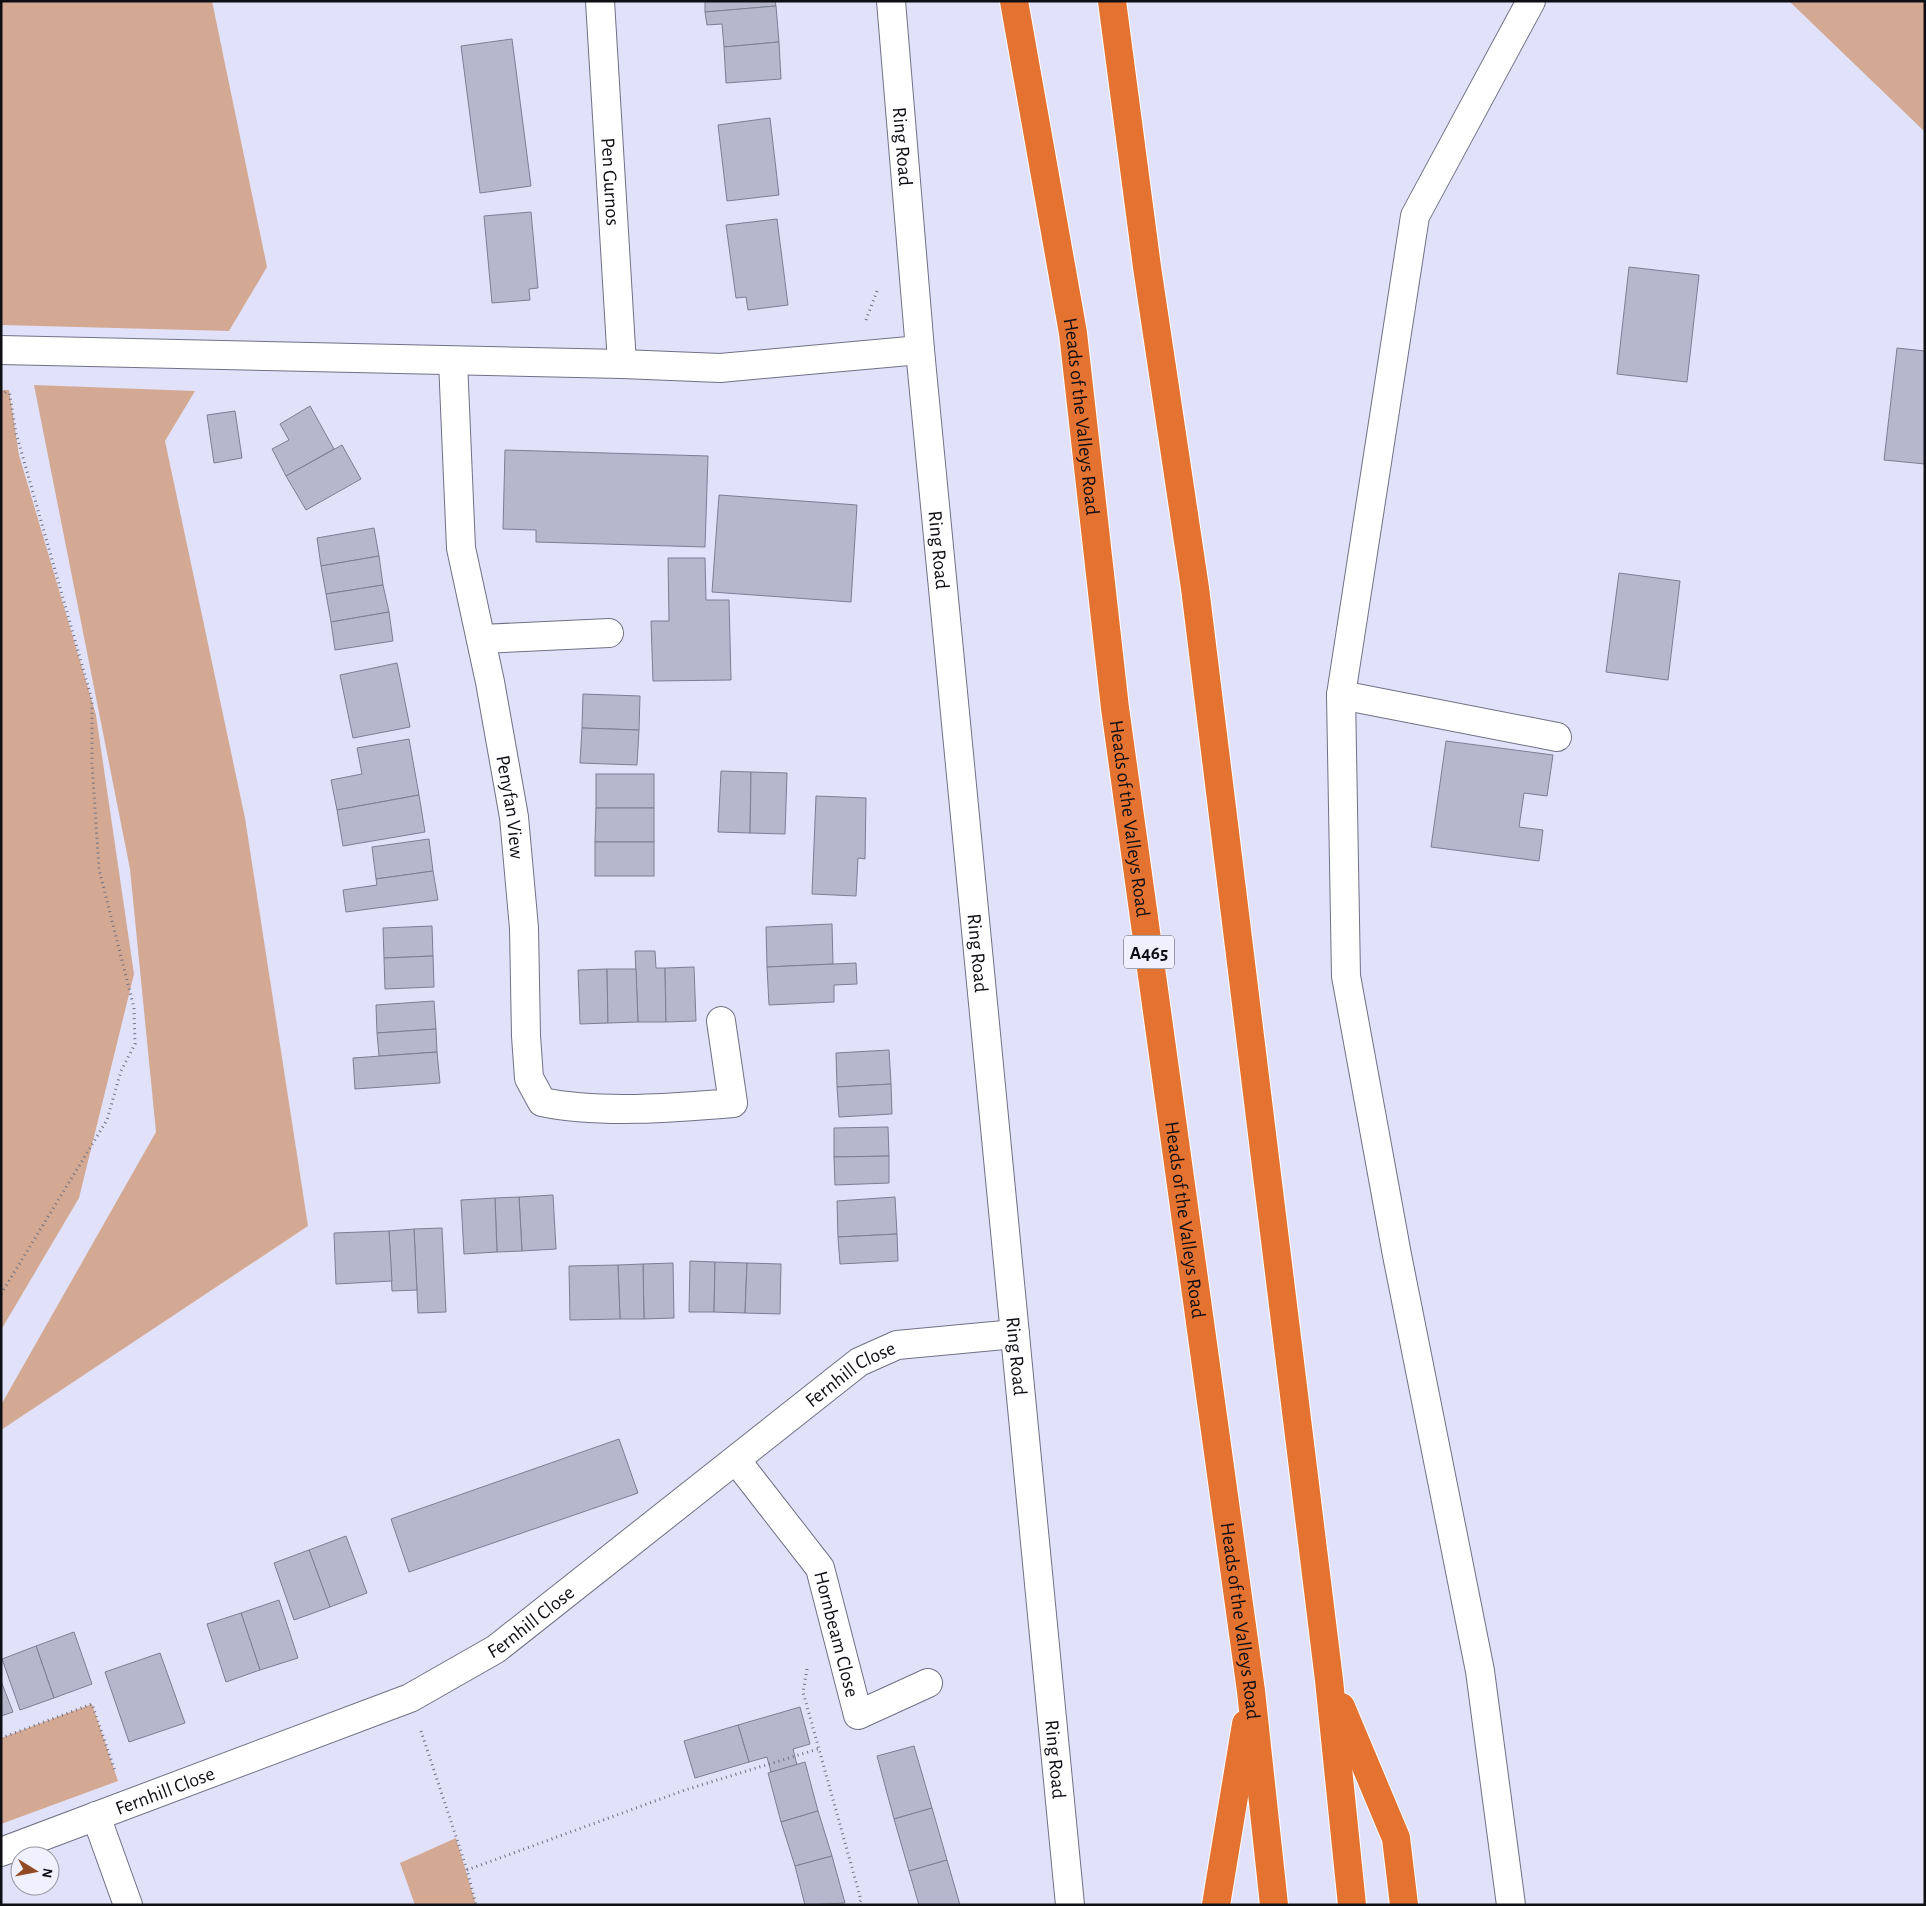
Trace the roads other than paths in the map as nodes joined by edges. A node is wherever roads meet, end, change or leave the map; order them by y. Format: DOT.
graph roads {
  1 [pos="600,1"];
  2 [pos="891,1"];
  3 [pos="1014,1"];
  4 [pos="1112,1"];
  5 [pos="1530,1"];
  6 [pos="1,350"];
  7 [pos="920,350"];
  8 [pos="453,361"];
  9 [pos="622,364"];
  10 [pos="610,633"];
  11 [pos="481,638"];
  12 [pos="1341,695"];
  13 [pos="1557,737"];
  14 [pos="721,1021"];
  15 [pos="1015,1334"];
  16 [pos="736,1460"];
  17 [pos="1330,1680"];
  18 [pos="928,1683"];
  19 [pos="1251,1691"];
  20 [pos="96,1816"];
  21 [pos="1,1852"];
  22 [pos="128,1905"];
  23 [pos="1070,1905"];
  24 [pos="1216,1905"];
  25 [pos="1274,1905"];
  26 [pos="1352,1905"];
  27 [pos="1404,1905"];
  28 [pos="1511,1905"];
  1 -- 9 [label="street, Pen Gurnos"];
  2 -- 7 [label="street, Ring Road"];
  3 -- 19 [label="highway, Heads of the Valleys Road / A465"];
  4 -- 17 [label="highway"];
  5 -- 12 [label="street"];
  6 -- 8 [label="street"];
  7 -- 9 [label="street"];
  7 -- 15 [label="street, Ring Road"];
  8 -- 9 [label="street"];
  8 -- 11 [label="street, Penyfan View"];
  10 -- 11 [label="street"];
  11 -- 14 [label="street, Penyfan View"];
  12 -- 13 [label="street"];
  12 -- 28 [label="street"];
  15 -- 16 [label="street, Fernhill Close"];
  15 -- 23 [label="street, Ring Road"];
  16 -- 18 [label="street, Hornbeam Close"];
  16 -- 20 [label="street, Fernhill Close"];
  17 -- 26 [label="highway"];
  17 -- 27 [label="highway"];
  19 -- 24 [label="highway"];
  19 -- 25 [label="highway, Heads of the Valleys Road / A465"];
  20 -- 21 [label="street, Fernhill Close"];
  20 -- 22 [label="street"];
}
